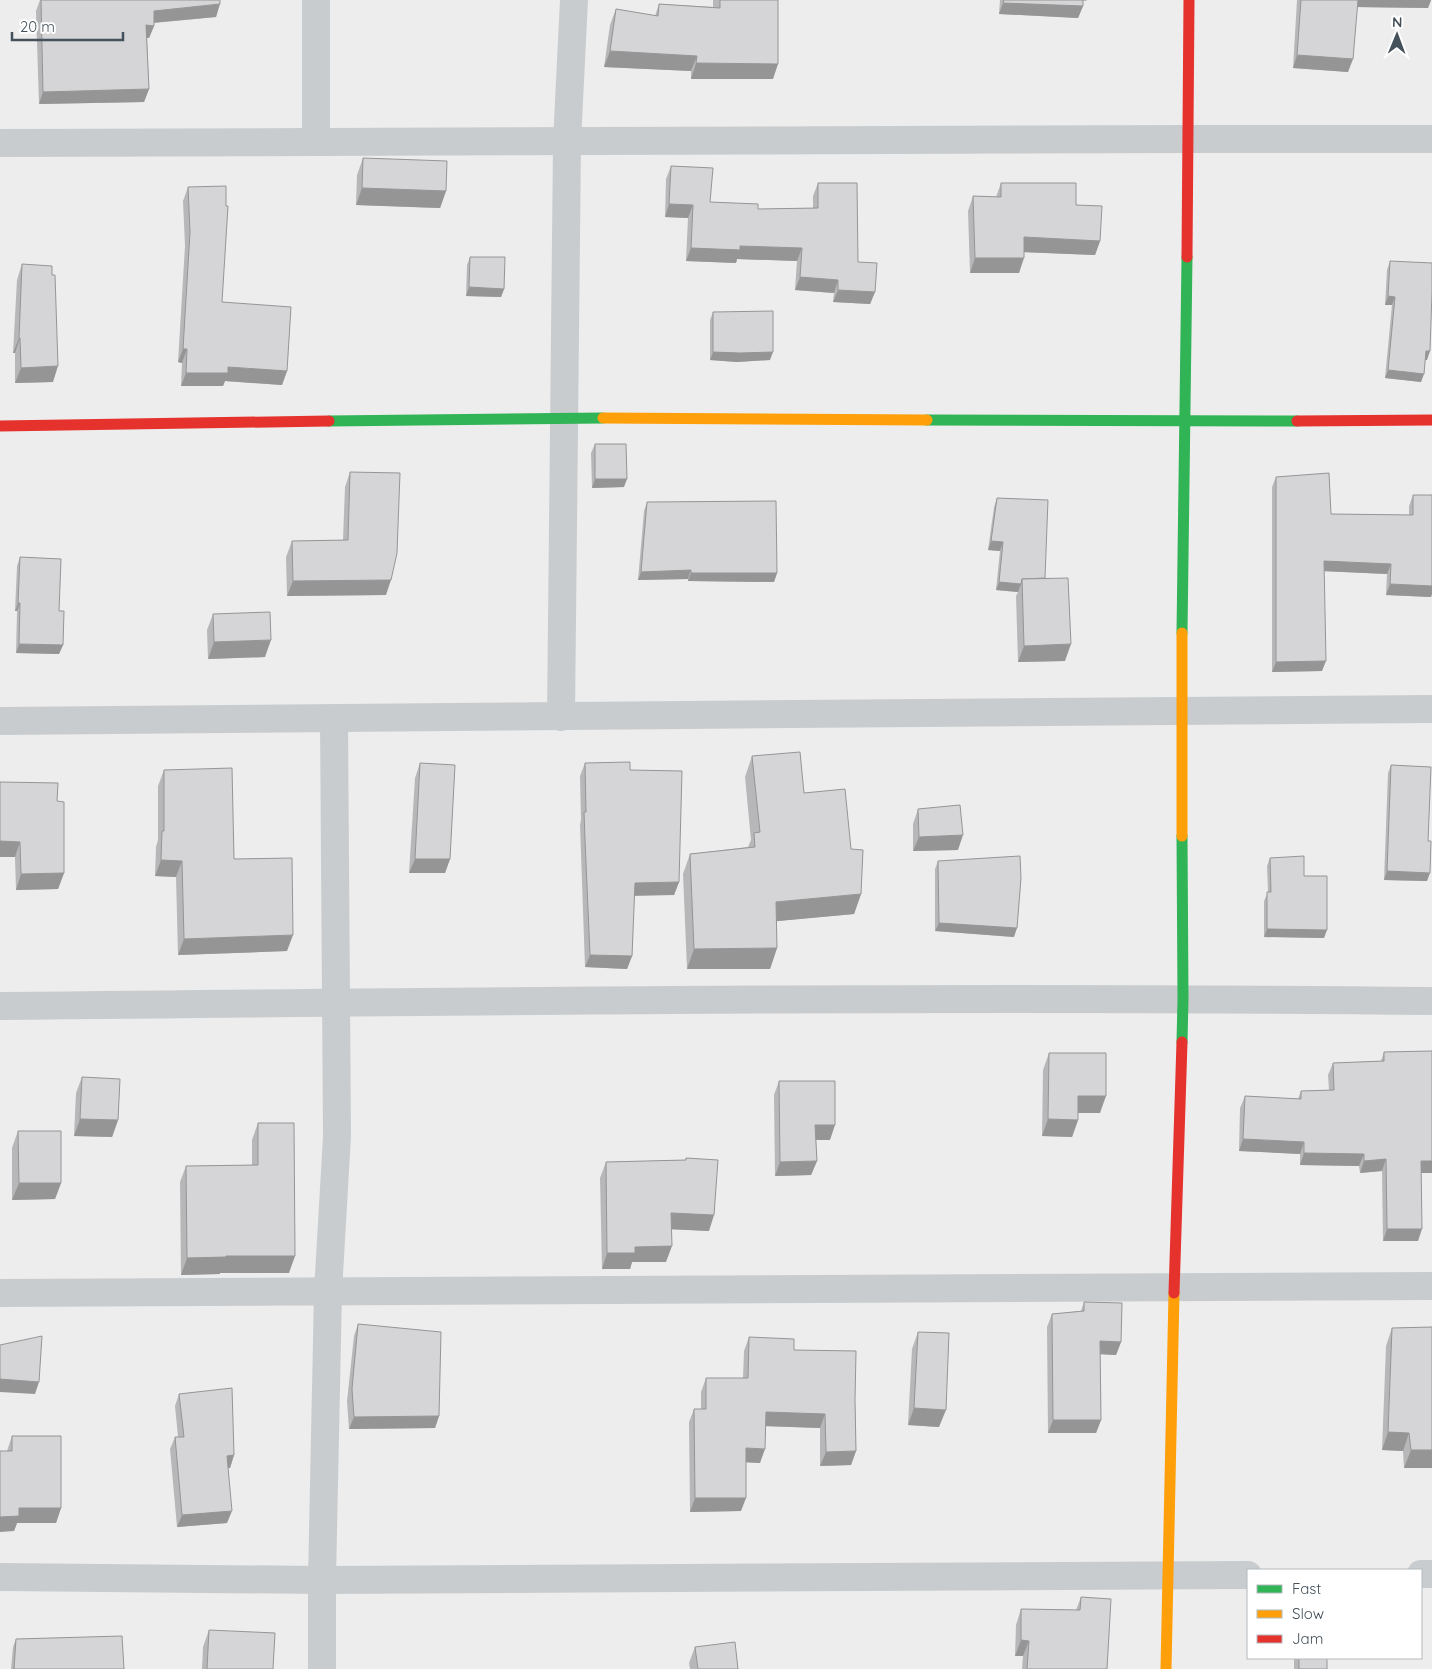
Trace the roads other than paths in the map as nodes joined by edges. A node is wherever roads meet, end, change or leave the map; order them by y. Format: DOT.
graph roads {
  1 [pos="316,0"];
  2 [pos="574,0"];
  3 [pos="1189,0"];
  4 [pos="1188,139"];
  5 [pos="1432,139"];
  6 [pos="316,141"];
  7 [pos="567,142"];
  8 [pos="0,143"];
  9 [pos="564,418"];
  10 [pos="1432,420"];
  11 [pos="1186,422"];
  12 [pos="0,426"];
  13 [pos="1182,709"];
  14 [pos="1432,709"];
  15 [pos="561,717"];
  16 [pos="334,720"];
  17 [pos="0,721"];
  18 [pos="1183,999"];
  19 [pos="337,1002"];
  20 [pos="1432,1002"];
  21 [pos="0,1006"];
  22 [pos="1432,1286"];
  23 [pos="1174,1288"];
  24 [pos="328,1292"];
  25 [pos="0,1293"];
  26 [pos="1168,1575"];
  27 [pos="1247,1575"];
  28 [pos="0,1577"];
  29 [pos="322,1580"];
  30 [pos="322,1669"];
  31 [pos="1166,1669"];
  1 -- 6 [label="street"];
  2 -- 7 [label="street"];
  3 -- 4 [label="street"];
  4 -- 5 [label="street"];
  4 -- 7 [label="street"];
  4 -- 11 [label="street"];
  6 -- 7 [label="street"];
  6 -- 8 [label="street"];
  7 -- 9 [label="street"];
  9 -- 11 [label="street"];
  9 -- 12 [label="street"];
  9 -- 15 [label="street"];
  10 -- 11 [label="street"];
  11 -- 13 [label="street"];
  13 -- 14 [label="street"];
  13 -- 15 [label="street"];
  13 -- 18 [label="street"];
  15 -- 16 [label="street"];
  16 -- 17 [label="street"];
  16 -- 19 [label="street"];
  18 -- 19 [label="street"];
  18 -- 20 [label="street"];
  18 -- 23 [label="street"];
  19 -- 21 [label="street"];
  19 -- 24 [label="street"];
  22 -- 23 [label="street"];
  23 -- 24 [label="street"];
  23 -- 26 [label="street"];
  24 -- 25 [label="street"];
  24 -- 29 [label="street"];
  26 -- 27 [label="street"];
  26 -- 29 [label="street"];
  26 -- 31 [label="street"];
  28 -- 29 [label="street"];
  29 -- 30 [label="street"];
}
